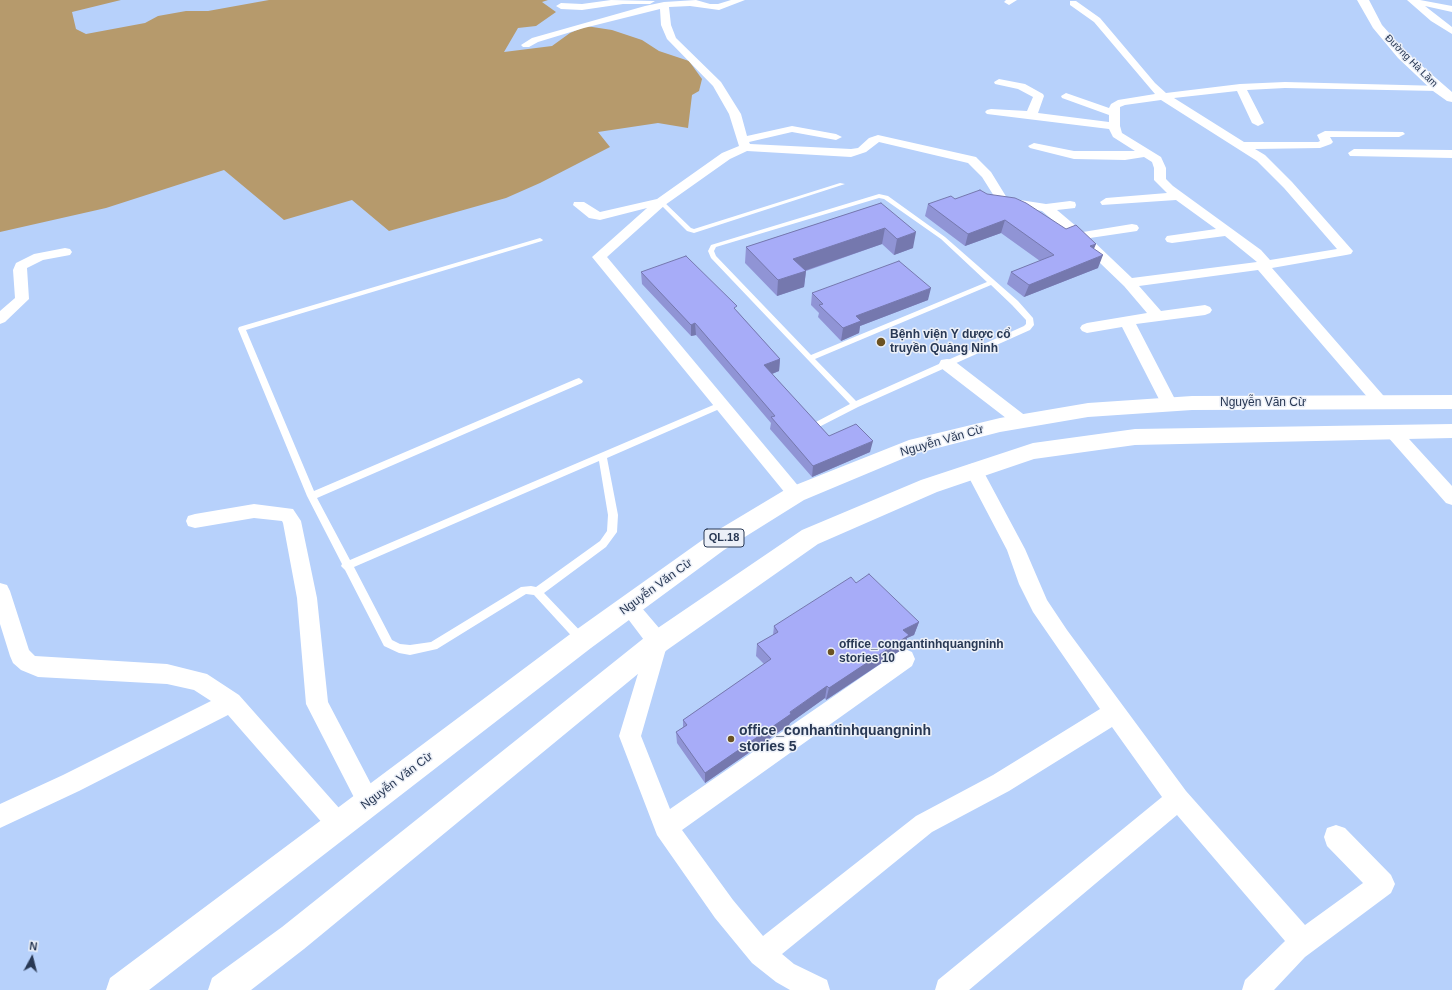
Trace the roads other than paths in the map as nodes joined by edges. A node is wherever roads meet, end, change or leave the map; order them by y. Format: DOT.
graph roads {
  1 [pos="740,0"];
  2 [pos="1363,0"];
  3 [pos="1071,1"];
  4 [pos="1414,1"];
  5 [pos="686,2"];
  6 [pos="664,5"];
  7 [pos="561,6"];
  8 [pos="1452,9"];
  9 [pos="1452,31"];
  10 [pos="526,44"];
  11 [pos="999,82"];
  12 [pos="1240,87"];
  13 [pos="1438,88"];
  14 [pos="1066,96"];
  15 [pos="1164,97"];
  16 [pos="1452,98"];
  17 [pos="991,112"];
  18 [pos="1114,113"];
  19 [pos="1031,115"];
  20 [pos="1258,123"];
  21 [pos="1114,126"];
  22 [pos="1399,134"];
  23 [pos="836,137"];
  24 [pos="744,143"];
  25 [pos="1034,146"];
  26 [pos="1244,146"];
  27 [pos="1147,153"];
  28 [pos="1354,153"];
  29 [pos="1452,154"];
  30 [pos="842,184"];
  31 [pos="1179,196"];
  32 [pos="661,202"];
  33 [pos="1106,202"];
  34 [pos="579,205"];
  35 [pos="1070,205"];
  36 [pos="1046,208"];
  37 [pos="1132,228"];
  38 [pos="1227,232"];
  39 [pos="1080,236"];
  40 [pos="1172,239"];
  41 [pos="540,240"];
  42 [pos="65,252"];
  43 [pos="1265,265"];
  44 [pos="992,282"];
  45 [pos="1129,283"];
  46 [pos="1205,310"];
  47 [pos="1157,316"];
  48 [pos="0,319"];
  49 [pos="1127,321"];
  50 [pos="1087,328"];
  51 [pos="810,358"];
  52 [pos="947,364"];
  53 [pos="579,381"];
  54 [pos="1381,402"];
  55 [pos="1452,402"];
  56 [pos="721,405"];
  57 [pos="855,405"];
  58 [pos="1170,405"];
  59 [pos="1022,421"];
  60 [pos="817,425"];
  61 [pos="1452,431"];
  62 [pos="1393,432"];
  63 [pos="602,456"];
  64 [pos="974,470"];
  65 [pos="796,494"];
  66 [pos="312,496"];
  67 [pos="1452,498"];
  68 [pos="195,521"];
  69 [pos="346,566"];
  70 [pos="0,591"];
  71 [pos="537,592"];
  72 [pos="629,607"];
  73 [pos="582,640"];
  74 [pos="658,642"];
  75 [pos="906,659"];
  76 [pos="231,702"];
  77 [pos="1116,712"];
  78 [pos="1178,799"];
  79 [pos="369,803"];
  80 [pos="0,816"];
  81 [pos="339,825"];
  82 [pos="665,828"];
  83 [pos="1336,837"];
  84 [pos="1304,943"];
  85 [pos="761,954"];
  86 [pos="122,990"];
  87 [pos="224,990"];
  88 [pos="817,990"];
  89 [pos="948,990"];
  90 [pos="1255,990"];
  1 -- 5 [label="street"];
  2 -- 13 [label="main road, Đường Hà Lầm"];
  3 -- 15 [label="street"];
  4 -- 8 [label="street"];
  4 -- 9 [label="street"];
  5 -- 6 [label="street"];
  5 -- 7 [label="street"];
  6 -- 10 [label="street"];
  6 -- 24 [label="street"];
  11 -- 19 [label="street"];
  12 -- 13 [label="street"];
  12 -- 15 [label="street"];
  12 -- 20 [label="street"];
  13 -- 16 [label="main road, Đường Hà Lầm"];
  14 -- 18 [label="street"];
  15 -- 18 [label="street"];
  15 -- 26 [label="street"];
  17 -- 19 [label="street"];
  18 -- 21 [label="street"];
  19 -- 21 [label="street"];
  21 -- 27 [label="street"];
  22 -- 26 [label="street"];
  23 -- 24 [label="street"];
  24 -- 32 [label="street"];
  24 -- 36 [label="street"];
  25 -- 27 [label="street"];
  26 -- 43 [label="street"];
  27 -- 31 [label="street"];
  28 -- 29 [label="street"];
  30 -- 32 [label="lane"];
  31 -- 33 [label="street"];
  31 -- 38 [label="street"];
  32 -- 34 [label="street"];
  32 -- 56 [label="street"];
  35 -- 36 [label="street"];
  36 -- 39 [label="street"];
  37 -- 39 [label="street"];
  38 -- 40 [label="street"];
  38 -- 43 [label="street"];
  39 -- 45 [label="street"];
  41 -- 66 [label="lane"];
  42 -- 48 [label="street"];
  43 -- 45 [label="street"];
  43 -- 54 [label="street"];
  44 -- 51 [label="lane"];
  44 -- 51 [label="lane"];
  44 -- 52 [label="lane"];
  45 -- 47 [label="street"];
  46 -- 47 [label="street"];
  47 -- 49 [label="street"];
  49 -- 50 [label="street"];
  49 -- 58 [label="street"];
  51 -- 57 [label="lane"];
  52 -- 57 [label="lane"];
  52 -- 59 [label="street"];
  53 -- 66 [label="lane"];
  54 -- 55 [label="main road, Nguyễn Văn Cừ / QL.18"];
  54 -- 58 [label="main road, Nguyễn Văn Cừ / QL.18"];
  56 -- 63 [label="lane"];
  56 -- 65 [label="street"];
  57 -- 60 [label="lane"];
  58 -- 59 [label="main road, Nguyễn Văn Cừ / QL.18"];
  59 -- 65 [label="main road, Nguyễn Văn Cừ / QL.18"];
  61 -- 62 [label="main road"];
  62 -- 64 [label="main road"];
  62 -- 67 [label="street"];
  63 -- 69 [label="lane"];
  63 -- 71 [label="lane"];
  64 -- 74 [label="main road"];
  64 -- 77 [label="street"];
  65 -- 72 [label="main road, Nguyễn Văn Cừ / QL.18"];
  66 -- 69 [label="lane"];
  68 -- 79 [label="street"];
  69 -- 71 [label="lane"];
  70 -- 76 [label="street"];
  71 -- 73 [label="lane"];
  72 -- 73 [label="main road, Nguyễn Văn Cừ / QL.18"];
  72 -- 74 [label="street"];
  73 -- 79 [label="main road, Nguyễn Văn Cừ / QL.18"];
  74 -- 82 [label="street"];
  74 -- 87 [label="main road"];
  75 -- 82 [label="street"];
  76 -- 80 [label="street"];
  76 -- 81 [label="street"];
  77 -- 78 [label="street"];
  77 -- 85 [label="street"];
  78 -- 84 [label="street"];
  78 -- 89 [label="street"];
  79 -- 81 [label="main road, Nguyễn Văn Cừ / QL.18"];
  81 -- 86 [label="main road, Nguyễn Văn Cừ / QL.18"];
  82 -- 85 [label="street"];
  83 -- 84 [label="street"];
  84 -- 90 [label="street"];
  85 -- 88 [label="street"];
}
